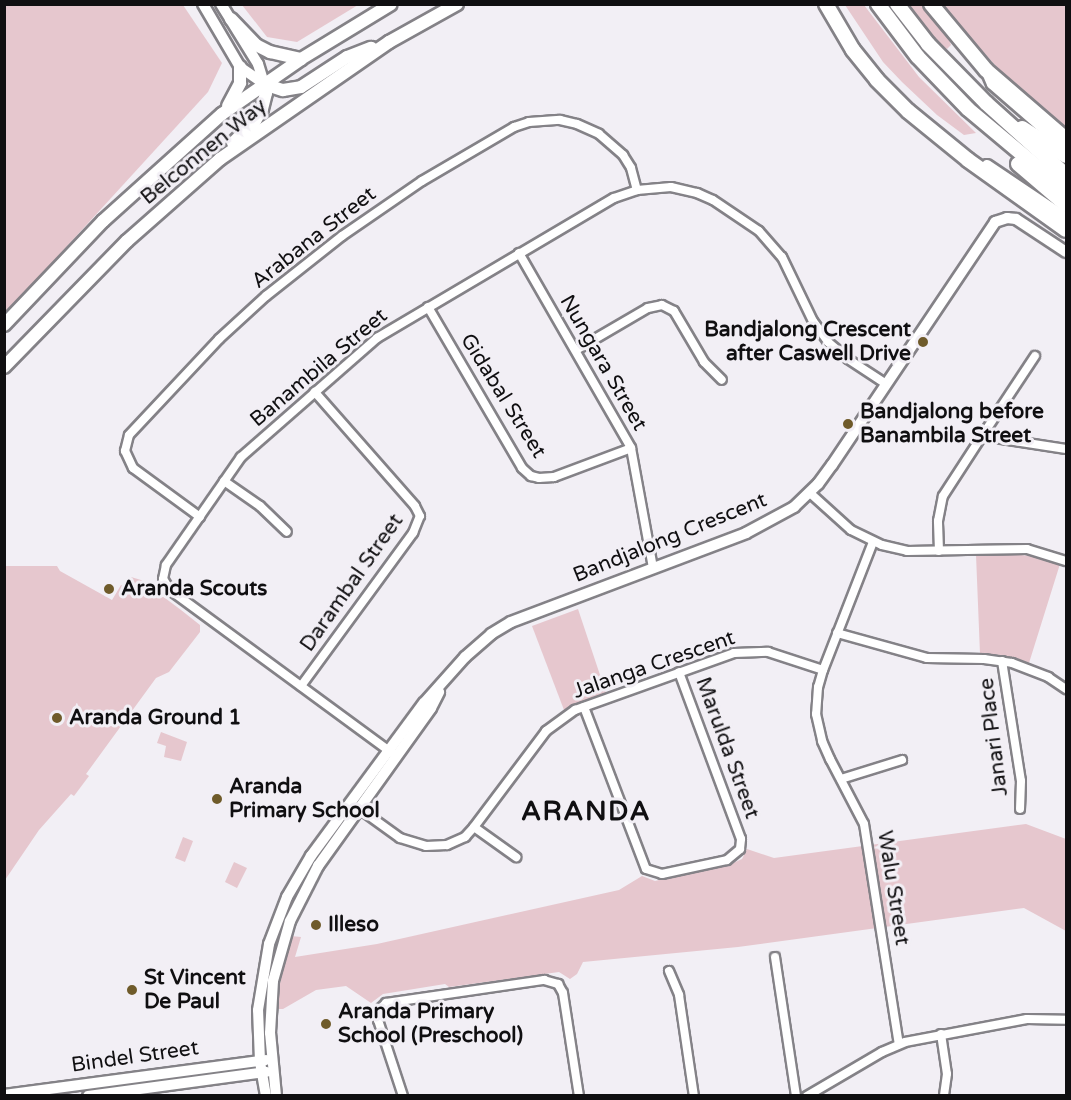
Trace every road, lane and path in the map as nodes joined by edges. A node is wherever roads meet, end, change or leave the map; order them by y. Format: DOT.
graph roads {
  1 [pos="203,4"];
  2 [pos="221,4"];
  3 [pos="391,4"];
  4 [pos="457,4"];
  5 [pos="826,4"];
  6 [pos="878,4"];
  7 [pos="897,4"];
  8 [pos="932,4"];
  9 [pos="231,20"];
  10 [pos="389,42"];
  11 [pos="301,59"];
  12 [pos="240,67"];
  13 [pos="986,70"];
  14 [pos="942,83"];
  15 [pos="264,84"];
  16 [pos="986,104"];
  17 [pos="222,114"];
  18 [pos="935,134"];
  19 [pos="1066,140"];
  20 [pos="1066,148"];
  21 [pos="1066,156"];
  22 [pos="220,159"];
  23 [pos="1066,175"];
  24 [pos="637,190"];
  25 [pos="1066,191"];
  26 [pos="1066,205"];
  27 [pos="1066,218"];
  28 [pos="1066,230"];
  29 [pos="1066,252"];
  30 [pos="519,253"];
  31 [pos="428,307"];
  32 [pos="4,325"];
  33 [pos="576,350"];
  34 [pos="1035,356"];
  35 [pos="4,367"];
  36 [pos="722,380"];
  37 [pos="886,384"];
  38 [pos="315,392"];
  39 [pos="982,436"];
  40 [pos="631,448"];
  41 [pos="1066,449"];
  42 [pos="224,482"];
  43 [pos="810,493"];
  44 [pos="200,517"];
  45 [pos="287,532"];
  46 [pos="873,542"];
  47 [pos="939,551"];
  48 [pos="1066,561"];
  49 [pos="653,568"];
  50 [pos="837,633"];
  51 [pos="1002,661"];
  52 [pos="823,670"];
  53 [pos="679,672"];
  54 [pos="301,686"];
  55 [pos="1066,689"];
  56 [pos="584,707"];
  57 [pos="393,753"];
  58 [pos="902,760"];
  59 [pos="841,779"];
  60 [pos="355,805"];
  61 [pos="1020,809"];
  62 [pos="474,826"];
  63 [pos="516,857"];
  64 [pos="775,957"];
  65 [pos="669,971"];
  66 [pos="1066,1020"];
  67 [pos="941,1034"];
  68 [pos="899,1044"];
  69 [pos="266,1066"];
  70 [pos="172,1072"];
  71 [pos="176,1084"];
  72 [pos="68,1091"];
  73 [pos="4,1095"];
  74 [pos="88,1095"];
  75 [pos="266,1095"];
  76 [pos="276,1095"];
  77 [pos="404,1095"];
  78 [pos="579,1095"];
  79 [pos="694,1095"];
  80 [pos="796,1095"];
  81 [pos="807,1095"];
  82 [pos="944,1095"];
  1 -- 12 [label="street"];
  2 -- 9 [label="street"];
  3 -- 11 [label="main road, Belconnen Way"];
  4 -- 10 [label="main road, Belconnen Way"];
  5 -- 18 [label="highway"];
  6 -- 14 [label="highway"];
  7 -- 16 [label="highway"];
  8 -- 13 [label="highway"];
  9 -- 11 [label="main road"];
  9 -- 15 [label="street"];
  10 -- 15 [label="main road"];
  10 -- 22 [label="main road, Belconnen Way"];
  11 -- 15 [label="main road, Belconnen Way"];
  12 -- 15 [label="street"];
  12 -- 17 [label="main road"];
  13 -- 19 [label="highway"];
  13 -- 20 [label="street"];
  14 -- 25 [label="highway"];
  14 -- 26 [label="highway"];
  15 -- 17 [label="main road, Belconnen Way"];
  15 -- 22 [label="main road"];
  16 -- 21 [label="highway"];
  16 -- 23 [label="highway"];
  17 -- 32 [label="main road, Belconnen Way"];
  18 -- 27 [label="street"];
  18 -- 28 [label="highway"];
  22 -- 35 [label="main road, Belconnen Way"];
  24 -- 30 [label="street, Banambila Street"];
  24 -- 37 [label="street, Banambila Street"];
  24 -- 44 [label="street, Arabana Street"];
  29 -- 37 [label="street, Bandjalong Crescent"];
  30 -- 31 [label="street, Banambila Street"];
  30 -- 33 [label="street, Nungara Street"];
  31 -- 38 [label="street, Banambila Street"];
  31 -- 40 [label="street, Gidabal Street"];
  33 -- 36 [label="street"];
  33 -- 40 [label="street, Nungara Street"];
  34 -- 39 [label="street"];
  37 -- 43 [label="street, Bandjalong Crescent"];
  38 -- 42 [label="street, Banambila Street"];
  38 -- 54 [label="street, Darambal Street"];
  39 -- 41 [label="street"];
  39 -- 47 [label="street"];
  40 -- 49 [label="street, Nungara Street"];
  42 -- 44 [label="street, Banambila Street"];
  42 -- 45 [label="street"];
  43 -- 46 [label="street"];
  43 -- 49 [label="street, Bandjalong Crescent"];
  44 -- 54 [label="street, Banambila Street"];
  46 -- 47 [label="street"];
  46 -- 50 [label="street, Walu Street"];
  47 -- 48 [label="street"];
  49 -- 57 [label="street, Bandjalong Crescent"];
  50 -- 51 [label="street"];
  50 -- 52 [label="street, Walu Street"];
  51 -- 55 [label="street"];
  51 -- 61 [label="street, Janari Place"];
  52 -- 53 [label="street, Jalanga Crescent"];
  52 -- 59 [label="street, Walu Street"];
  53 -- 56 [label="street, Jalanga Crescent"];
  53 -- 56 [label="street, Marulda Street"];
  54 -- 57 [label="street, Banambila Street"];
  56 -- 62 [label="street, Jalanga Crescent"];
  57 -- 60 [label="street, Bandjalong Crescent"];
  58 -- 59 [label="street"];
  59 -- 68 [label="street, Walu Street"];
  60 -- 62 [label="street, Jalanga Crescent"];
  60 -- 69 [label="street, Bandjalong Crescent"];
  60 -- 69 [label="street, Bandjalong Crescent"];
  62 -- 63 [label="street"];
  64 -- 80 [label="street"];
  65 -- 79 [label="street"];
  66 -- 67 [label="street"];
  67 -- 68 [label="street"];
  67 -- 82 [label="street"];
  68 -- 81 [label="street"];
  69 -- 70 [label="street, Bindel Street"];
  69 -- 71 [label="street, Bindel Street"];
  69 -- 75 [label="street, Bandjalong Crescent"];
  69 -- 76 [label="street, Bandjalong Crescent"];
  70 -- 71 [label="street"];
  70 -- 72 [label="street, Bindel Street"];
  71 -- 74 [label="street, Bindel Street"];
  72 -- 73 [label="street, Bindel Street"];
  77 -- 78 [label="street"];
}
